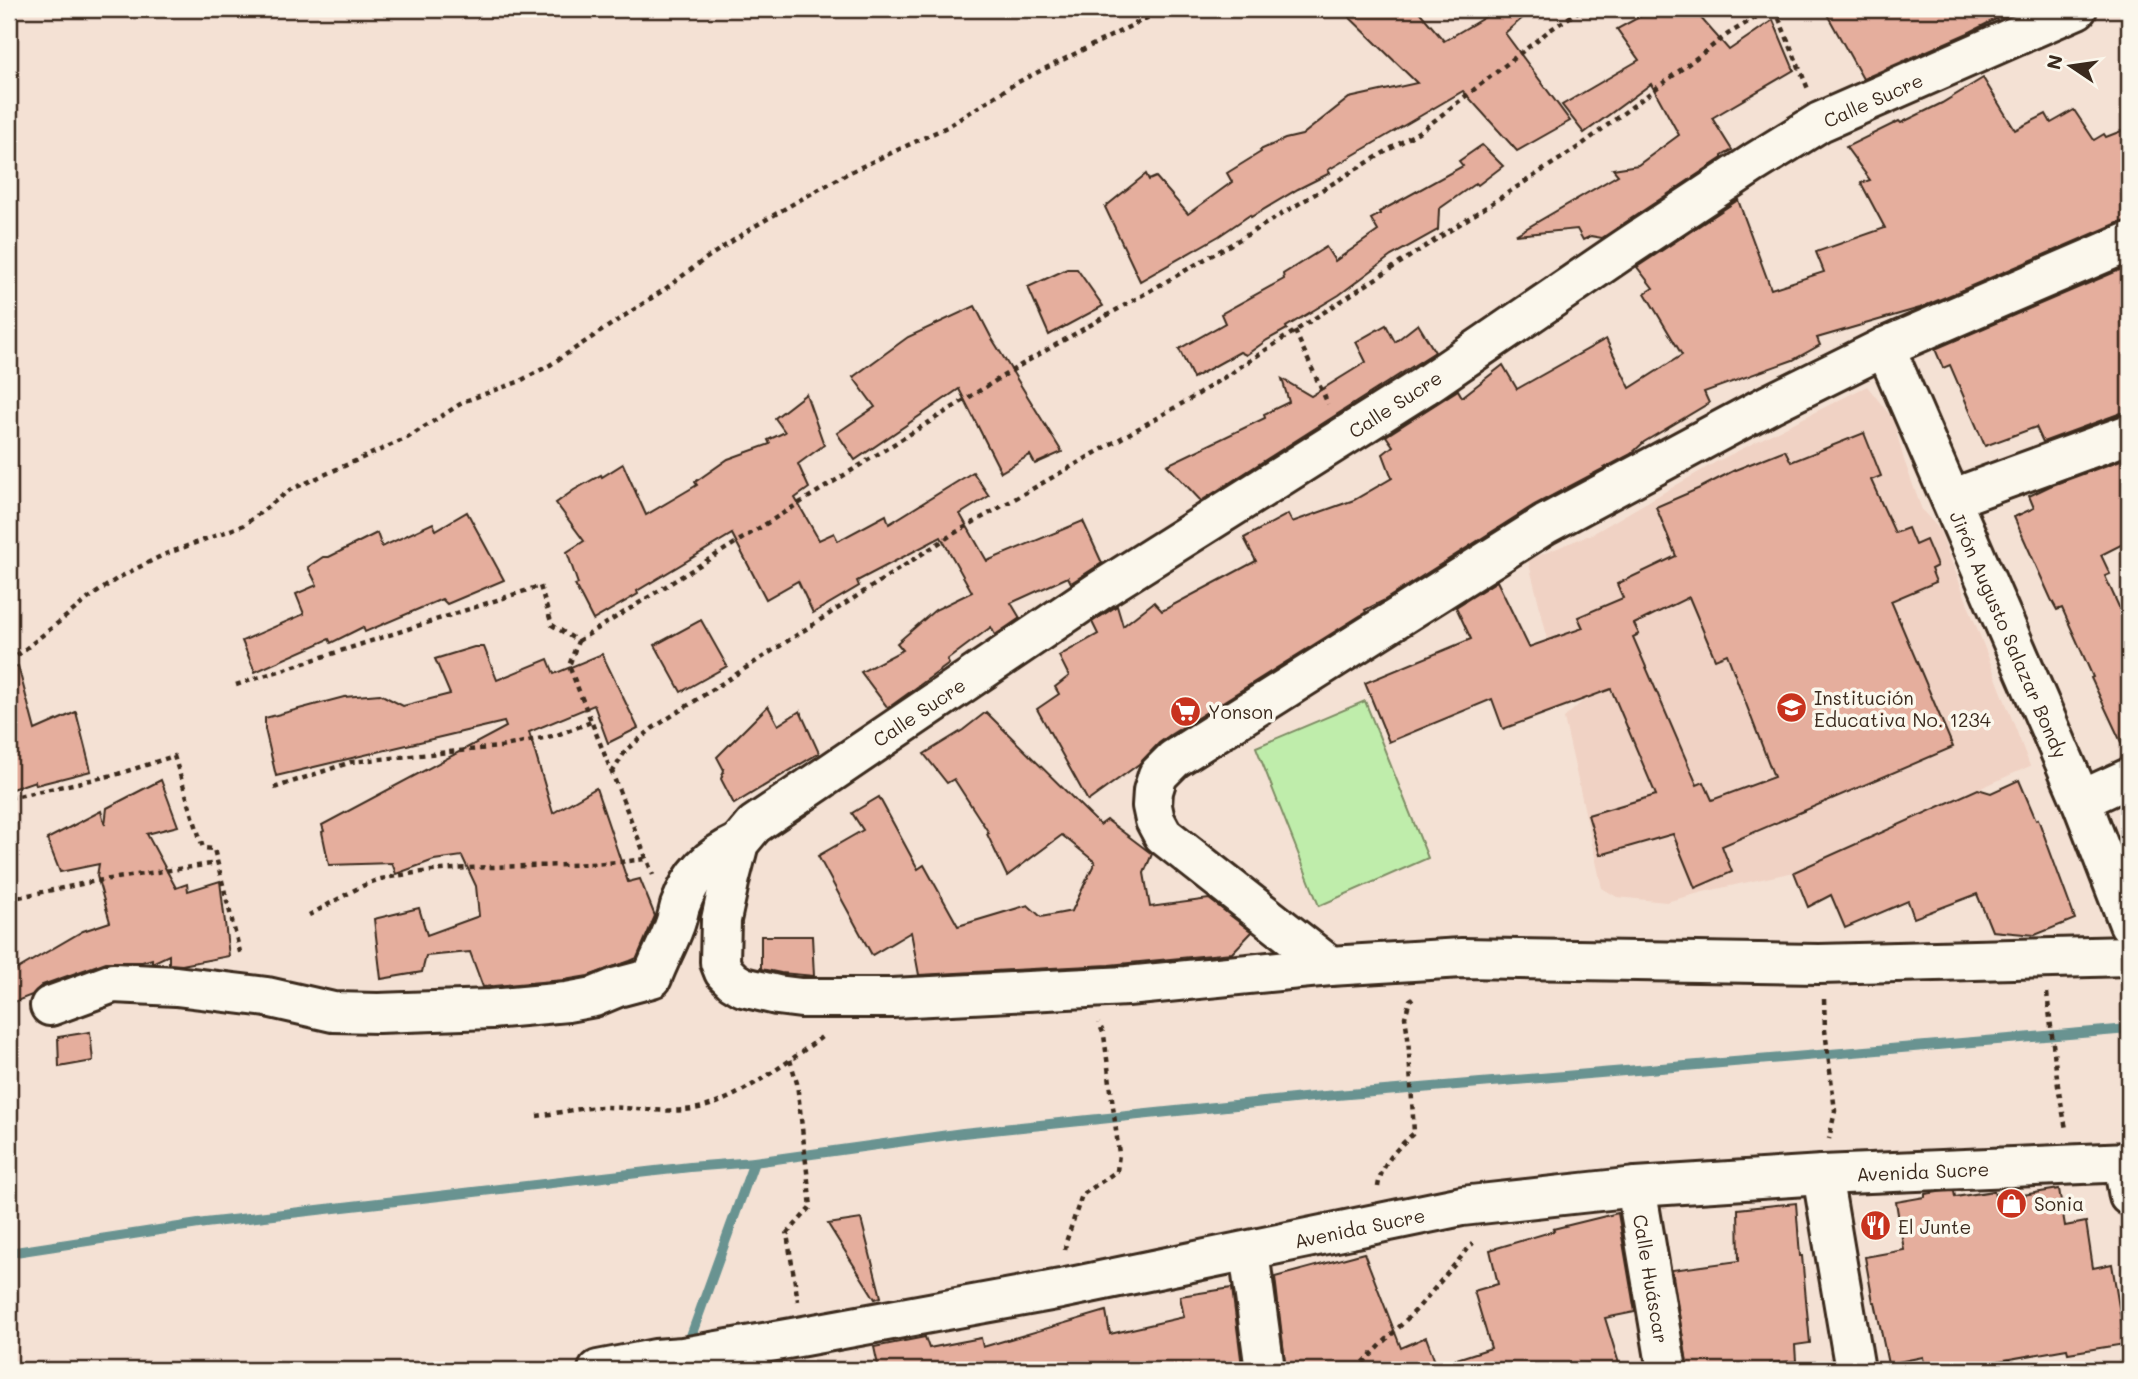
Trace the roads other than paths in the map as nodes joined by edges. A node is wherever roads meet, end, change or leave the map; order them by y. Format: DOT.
graph roads {
  1 [pos="2077,9"];
  2 [pos="2129,242"];
  3 [pos="1885,347"];
  4 [pos="2129,434"];
  5 [pos="1951,499"];
  6 [pos="2129,778"];
  7 [pos="2081,800"];
  8 [pos="739,843"];
  9 [pos="2129,924"];
  10 [pos="2129,957"];
  11 [pos="1330,966"];
  12 [pos="50,1006"];
  13 [pos="2127,1173"];
  14 [pos="1822,1175"];
  15 [pos="1636,1187"];
  16 [pos="1249,1252"];
  17 [pos="655,1365"];
  18 [pos="598,1370"];
  19 [pos="1265,1370"];
  20 [pos="1667,1370"];
  21 [pos="1856,1370"];
  1 -- 8 [label="street, Calle Sucre"];
  2 -- 3 [label="street"];
  3 -- 5 [label="street, Jirón Augusto Salazar Bondy"];
  3 -- 11 [label="street"];
  4 -- 5 [label="street"];
  5 -- 7 [label="street, Jirón Augusto Salazar Bondy"];
  6 -- 7 [label="street"];
  7 -- 9 [label="street, Jirón Augusto Salazar Bondy"];
  8 -- 11 [label="street"];
  8 -- 12 [label="street, Calle Sucre"];
  10 -- 11 [label="street"];
  13 -- 14 [label="street, Avenida Sucre"];
  14 -- 15 [label="street, Avenida Sucre"];
  14 -- 21 [label="street"];
  15 -- 16 [label="street, Avenida Sucre"];
  15 -- 20 [label="street, Calle Huáscar"];
  16 -- 17 [label="street, Avenida Sucre"];
  16 -- 19 [label="street"];
  17 -- 18 [label="street, Avenida Sucre"];
}
